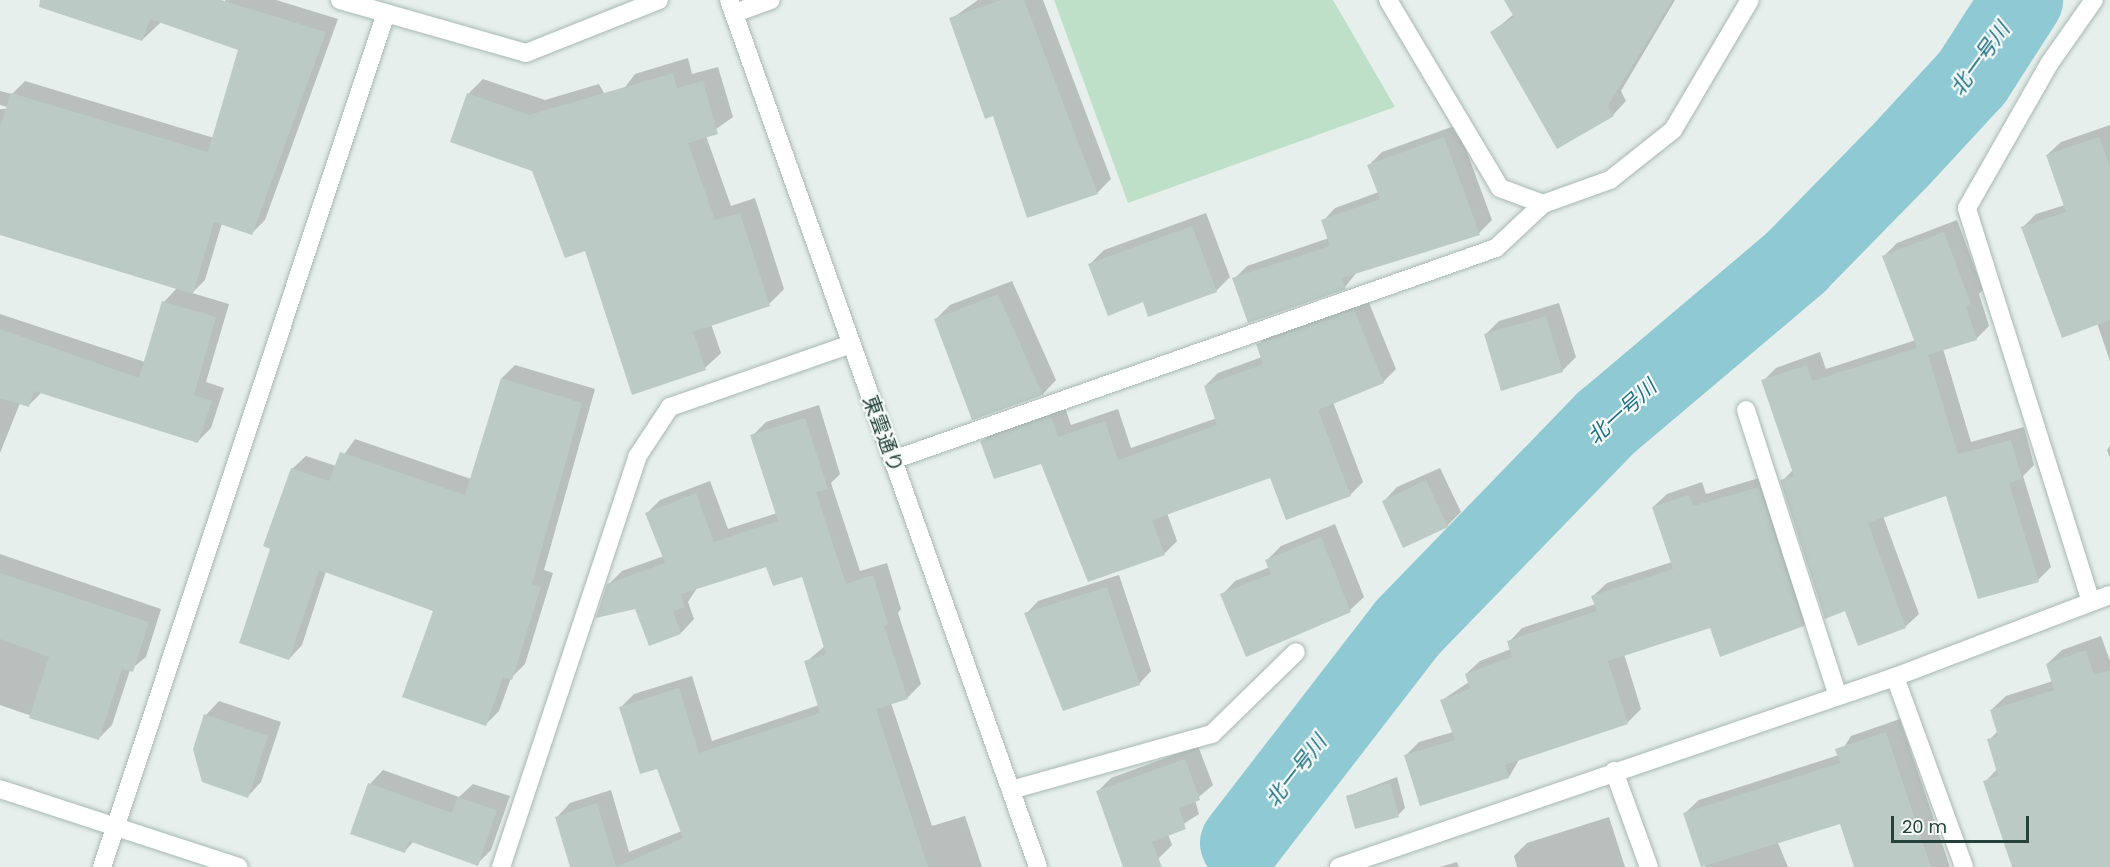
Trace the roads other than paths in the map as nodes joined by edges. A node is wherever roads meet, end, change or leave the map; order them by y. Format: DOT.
graph roads {
  1 [pos="340,0"];
  2 [pos="659,0"];
  3 [pos="771,0"];
  4 [pos="1388,0"];
  5 [pos="1750,0"];
  6 [pos="2094,0"];
  7 [pos="732,6"];
  8 [pos="385,16"];
  9 [pos="1544,204"];
  10 [pos="851,344"];
  11 [pos="1746,410"];
  12 [pos="893,460"];
  13 [pos="2110,595"];
  14 [pos="2091,602"];
  15 [pos="1296,652"];
  16 [pos="1895,677"];
  17 [pos="1838,696"];
  18 [pos="1614,771"];
  19 [pos="0,789"];
  20 [pos="1011,790"];
  21 [pos="115,827"];
  22 [pos="102,867"];
  23 [pos="239,867"];
  24 [pos="501,867"];
  25 [pos="1038,867"];
  26 [pos="1339,867"];
  27 [pos="1649,867"];
  28 [pos="1964,867"];
  1 -- 8 [label="street"];
  2 -- 8 [label="street"];
  3 -- 7 [label="street"];
  4 -- 9 [label="street"];
  5 -- 9 [label="street"];
  6 -- 14 [label="street"];
  7 -- 10 [label="street, 東雲通り"];
  8 -- 21 [label="street"];
  9 -- 12 [label="street"];
  10 -- 12 [label="street, 東雲通り"];
  10 -- 24 [label="street"];
  11 -- 17 [label="street"];
  12 -- 20 [label="street, 東雲通り"];
  13 -- 14 [label="street"];
  14 -- 16 [label="street"];
  15 -- 20 [label="street"];
  16 -- 17 [label="street"];
  16 -- 28 [label="street"];
  17 -- 18 [label="street"];
  18 -- 26 [label="street"];
  18 -- 27 [label="street"];
  19 -- 21 [label="street"];
  20 -- 25 [label="street, 東雲通り"];
  21 -- 22 [label="street"];
  21 -- 23 [label="street"];
}
